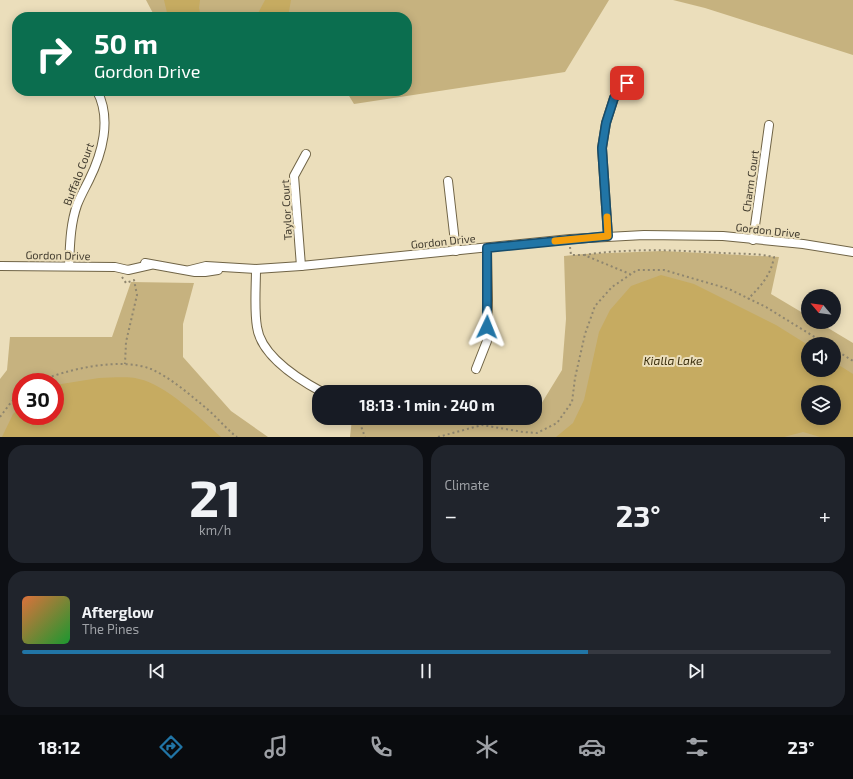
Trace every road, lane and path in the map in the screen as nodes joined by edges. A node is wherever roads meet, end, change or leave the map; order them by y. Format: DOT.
graph roads {
  1 [pos="627,83"];
  2 [pos="99,96"];
  3 [pos="769,125"];
  4 [pos="306,154"];
  5 [pos="448,182"];
  6 [pos="608,236"];
  7 [pos="570,239"];
  8 [pos="753,240"];
  9 [pos="487,248"];
  10 [pos="456,251"];
  11 [pos="853,252"];
  12 [pos="584,255"];
  13 [pos="0,266"];
  14 [pos="70,266"];
  15 [pos="301,266"];
  16 [pos="115,267"];
  17 [pos="256,269"];
  18 [pos="630,274"];
  19 [pos="748,299"];
  20 [pos="814,337"];
  21 [pos="841,353"];
  22 [pos="853,361"];
  23 [pos="125,364"];
  24 [pos="476,369"];
  25 [pos="63,373"];
  26 [pos="312,387"];
  27 [pos="12,401"];
  28 [pos="0,417"];
  29 [pos="361,425"];
  30 [pos="237,437"];
  31 [pos="365,437"];
  32 [pos="438,437"];
  1 -- 6 [label="street"];
  2 -- 14 [label="street, Buffalo Court"];
  3 -- 8 [label="street, Charm Court"];
  4 -- 15 [label="street, Taylor Court"];
  5 -- 10 [label="street"];
  6 -- 7 [label="street, Gordon Drive"];
  6 -- 8 [label="street, Gordon Drive"];
  7 -- 9 [label="street, Gordon Drive"];
  7 -- 12 [label="path"];
  8 -- 11 [label="street, Gordon Drive"];
  9 -- 10 [label="street, Gordon Drive"];
  9 -- 24 [label="street"];
  10 -- 15 [label="street, Gordon Drive"];
  12 -- 18 [label="path"];
  12 -- 19 [label="path"];
  13 -- 14 [label="street, Gordon Drive"];
  14 -- 16 [label="street, Gordon Drive"];
  15 -- 17 [label="street, Gordon Drive"];
  16 -- 17 [label="street, Gordon Drive"];
  16 -- 23 [label="path"];
  17 -- 26 [label="street"];
  18 -- 19 [label="path"];
  18 -- 32 [label="path"];
  19 -- 20 [label="path"];
  21 -- 22 [label="path"];
  23 -- 25 [label="path"];
  23 -- 30 [label="path"];
  27 -- 28 [label="path"];
  29 -- 31 [label="path"];
}
